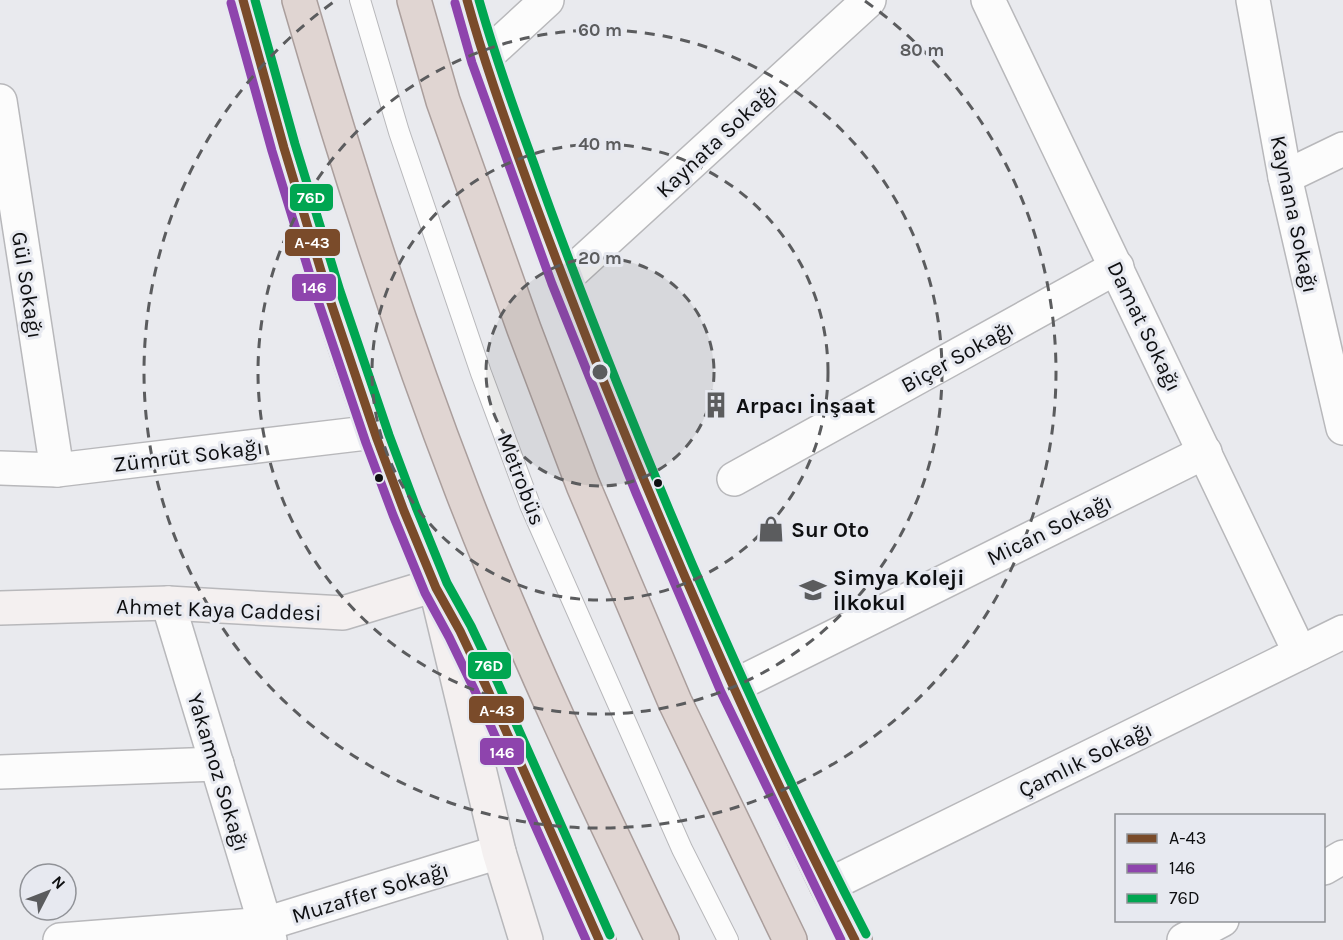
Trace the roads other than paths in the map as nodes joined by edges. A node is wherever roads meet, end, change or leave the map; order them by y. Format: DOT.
graph roads {
  1 [pos="243,0"];
  2 [pos="299,0"];
  3 [pos="360,0"];
  4 [pos="414,0"];
  5 [pos="467,0"];
  6 [pos="547,0"];
  7 [pos="869,0"];
  8 [pos="988,0"];
  9 [pos="1253,0"];
  10 [pos="483,59"];
  11 [pos="0,101"];
  12 [pos="1343,149"];
  13 [pos="1285,177"];
  14 [pos="1117,267"];
  15 [pos="563,280"];
  16 [pos="1343,428"];
  17 [pos="375,432"];
  18 [pos="1205,452"];
  19 [pos="0,468"];
  20 [pos="57,470"];
  21 [pos="735,479"];
  22 [pos="435,585"];
  23 [pos="168,603"];
  24 [pos="0,609"];
  25 [pos="1343,632"];
  26 [pos="1300,653"];
  27 [pos="732,687"];
  28 [pos="217,764"];
  29 [pos="0,772"];
  30 [pos="499,852"];
  31 [pos="1343,858"];
  32 [pos="1325,867"];
  33 [pos="827,886"];
  34 [pos="1220,922"];
  35 [pos="268,932"];
  36 [pos="110,938"];
  37 [pos="60,940"];
  38 [pos="526,940"];
  39 [pos="599,940"];
  40 [pos="662,940"];
  41 [pos="728,940"];
  42 [pos="790,940"];
  43 [pos="855,940"];
  44 [pos="1184,940"];
  1 -- 17 [label="main road"];
  2 -- 40 [label="highway"];
  3 -- 41 [label="lane, Metrobüs"];
  4 -- 42 [label="highway"];
  5 -- 10 [label="main road"];
  6 -- 10 [label="street"];
  7 -- 15 [label="street, Kaynata Sokağı"];
  8 -- 14 [label="street, Damat Sokağı"];
  9 -- 13 [label="street, Kaynana Sokağı"];
  10 -- 15 [label="main road"];
  11 -- 20 [label="street, Gül Sokağı"];
  12 -- 13 [label="street"];
  13 -- 16 [label="street, Kaynana Sokağı"];
  14 -- 18 [label="street, Damat Sokağı"];
  14 -- 21 [label="street, Biçer Sokağı"];
  15 -- 27 [label="main road"];
  17 -- 20 [label="street, Zümrüt Sokağı"];
  17 -- 22 [label="main road"];
  18 -- 26 [label="street, Damat Sokağı"];
  18 -- 27 [label="street, Mican Sokağı"];
  19 -- 20 [label="street, Zümrüt Sokağı"];
  22 -- 23 [label="street, Ahmet Kaya Caddesi"];
  22 -- 30 [label="street"];
  22 -- 39 [label="main road"];
  23 -- 24 [label="street, Ahmet Kaya Caddesi"];
  23 -- 28 [label="street, Yakamoz Sokağı"];
  25 -- 26 [label="street, Çamlık Sokağı"];
  26 -- 33 [label="street, Çamlık Sokağı"];
  27 -- 33 [label="main road"];
  28 -- 29 [label="street"];
  28 -- 35 [label="street, Yakamoz Sokağı"];
  30 -- 35 [label="street, Muzaffer Sokağı"];
  30 -- 38 [label="street"];
  31 -- 32 [label="street"];
  33 -- 43 [label="main road"];
  34 -- 44 [label="street"];
  35 -- 36 [label="street, Muzaffer Sokağı"];
  36 -- 37 [label="street, Muzaffer Sokağı"];
}
